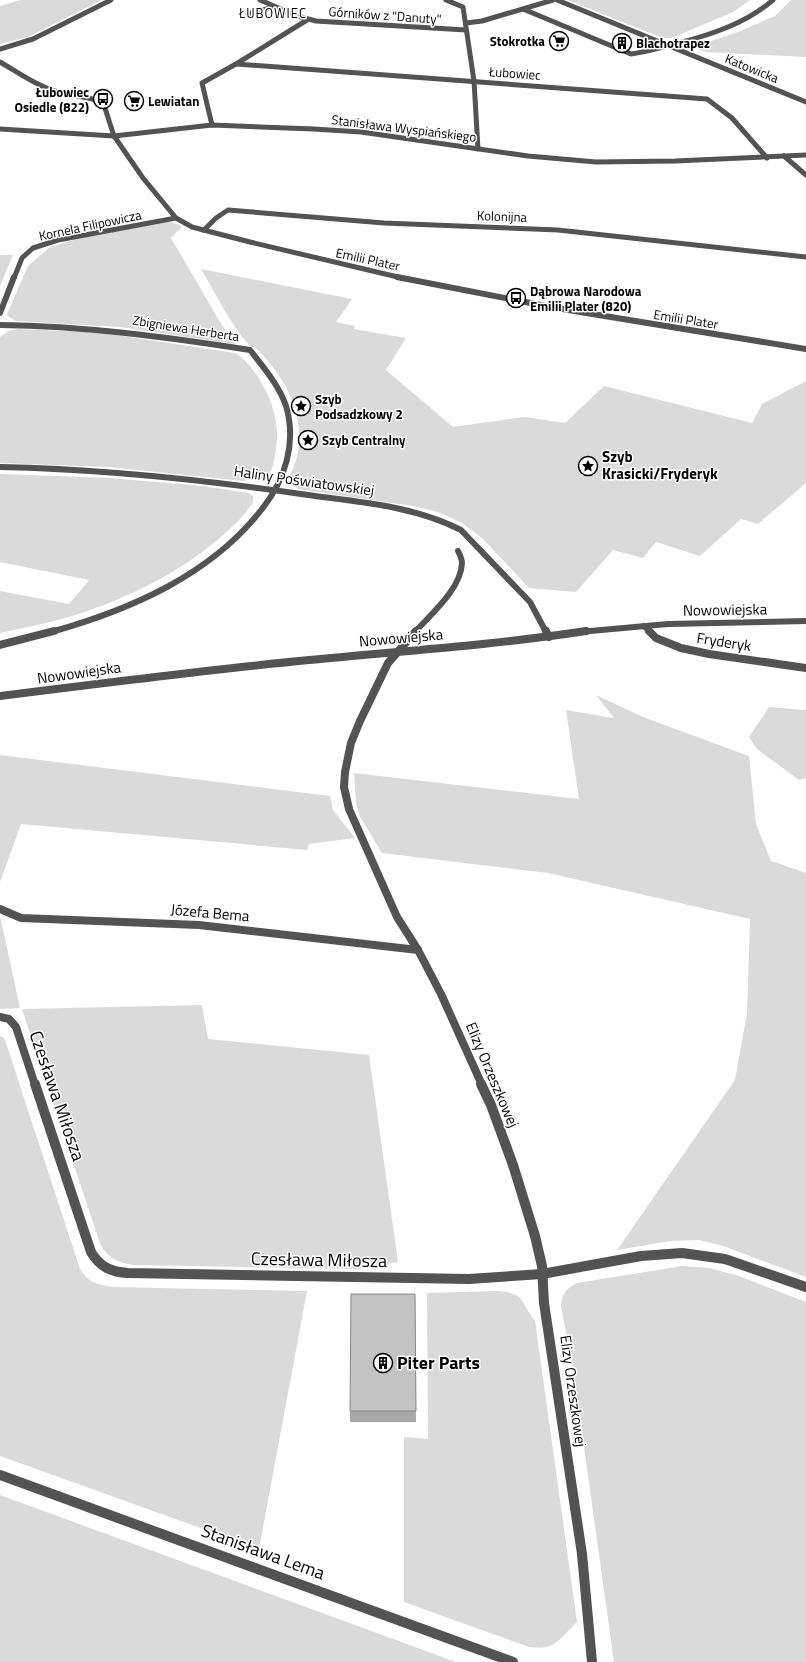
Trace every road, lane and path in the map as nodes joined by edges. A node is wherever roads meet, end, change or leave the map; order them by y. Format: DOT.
graph roads {
  1 [pos="112,0"];
  2 [pos="260,0"];
  3 [pos="446,0"];
  4 [pos="553,0"];
  5 [pos="557,0"];
  6 [pos="773,0"];
  7 [pos="274,7"];
  8 [pos="523,9"];
  9 [pos="248,14"];
  10 [pos="307,20"];
  11 [pos="466,23"];
  12 [pos="466,30"];
  13 [pos="667,46"];
  14 [pos="0,48"];
  15 [pos="0,62"];
  16 [pos="236,64"];
  17 [pos="474,81"];
  18 [pos="806,102"];
  19 [pos="212,125"];
  20 [pos="0,129"];
  21 [pos="114,136"];
  22 [pos="478,149"];
  23 [pos="806,155"];
  24 [pos="784,156"];
  25 [pos="767,158"];
  26 [pos="806,175"];
  27 [pos="176,218"];
  28 [pos="204,230"];
  29 [pos="806,258"];
  30 [pos="0,313"];
  31 [pos="0,325"];
  32 [pos="806,349"];
  33 [pos="0,467"];
  34 [pos="276,490"];
  35 [pos="458,552"];
  36 [pos="806,621"];
  37 [pos="644,626"];
  38 [pos="549,637"];
  39 [pos="0,644"];
  40 [pos="396,653"];
  41 [pos="806,668"];
  42 [pos="0,696"];
  43 [pos="0,909"];
  44 [pos="418,950"];
  45 [pos="0,1017"];
  46 [pos="542,1274"];
  47 [pos="806,1287"];
  48 [pos="0,1475"];
  49 [pos="514,1662"];
  50 [pos="592,1662"];
  1 -- 14 [label="street"];
  2 -- 7 [label="street, Górników z \"Danuty\""];
  3 -- 11 [label="street"];
  4 -- 8 [label="street"];
  5 -- 13 [label="street, Katowicka"];
  6 -- 13 [label="street"];
  7 -- 9 [label="street"];
  7 -- 10 [label="street, Górników z \"Danuty\""];
  8 -- 11 [label="street"];
  8 -- 13 [label="street"];
  10 -- 12 [label="street, Górników z \"Danuty\""];
  10 -- 16 [label="street"];
  11 -- 12 [label="street"];
  12 -- 17 [label="street"];
  13 -- 18 [label="street, Katowicka"];
  15 -- 21 [label="street, Emilii Plater"];
  16 -- 17 [label="street, Łubowiec"];
  16 -- 19 [label="street"];
  17 -- 22 [label="street"];
  17 -- 25 [label="street, Łubowiec"];
  19 -- 21 [label="street, Stanisława Wyspiańskiego"];
  19 -- 22 [label="street, Stanisława Wyspiańskiego"];
  20 -- 21 [label="street, Stanisława Wyspiańskiego"];
  21 -- 27 [label="street, Emilii Plater"];
  22 -- 25 [label="street, Stanisława Wyspiańskiego"];
  23 -- 24 [label="street, Stanisława Wyspiańskiego"];
  24 -- 25 [label="street, Stanisława Wyspiańskiego"];
  24 -- 26 [label="street"];
  27 -- 28 [label="street, Emilii Plater"];
  27 -- 30 [label="street, Kornela Filipowicza"];
  28 -- 29 [label="street, Kolonijna"];
  28 -- 32 [label="street, Emilii Plater"];
  31 -- 34 [label="street, Zbigniewa Herberta"];
  33 -- 34 [label="street, Haliny Poświatowskiej"];
  34 -- 38 [label="street, Haliny Poświatowskiej"];
  34 -- 39 [label="street, Zbigniewa Herberta"];
  35 -- 40 [label="street, Elizy Orzeszkowej"];
  36 -- 37 [label="street, Nowowiejska"];
  37 -- 38 [label="street, Nowowiejska"];
  37 -- 41 [label="street, Fryderyk"];
  38 -- 40 [label="street, Nowowiejska"];
  40 -- 42 [label="street, Nowowiejska"];
  40 -- 44 [label="street, Elizy Orzeszkowej"];
  43 -- 44 [label="street, Józefa Bema"];
  44 -- 46 [label="street, Elizy Orzeszkowej"];
  45 -- 46 [label="street, Czesława Miłosza"];
  46 -- 47 [label="street, Czesława Miłosza"];
  46 -- 50 [label="street, Elizy Orzeszkowej"];
  48 -- 49 [label="street, Stanisława Lema"];
}
